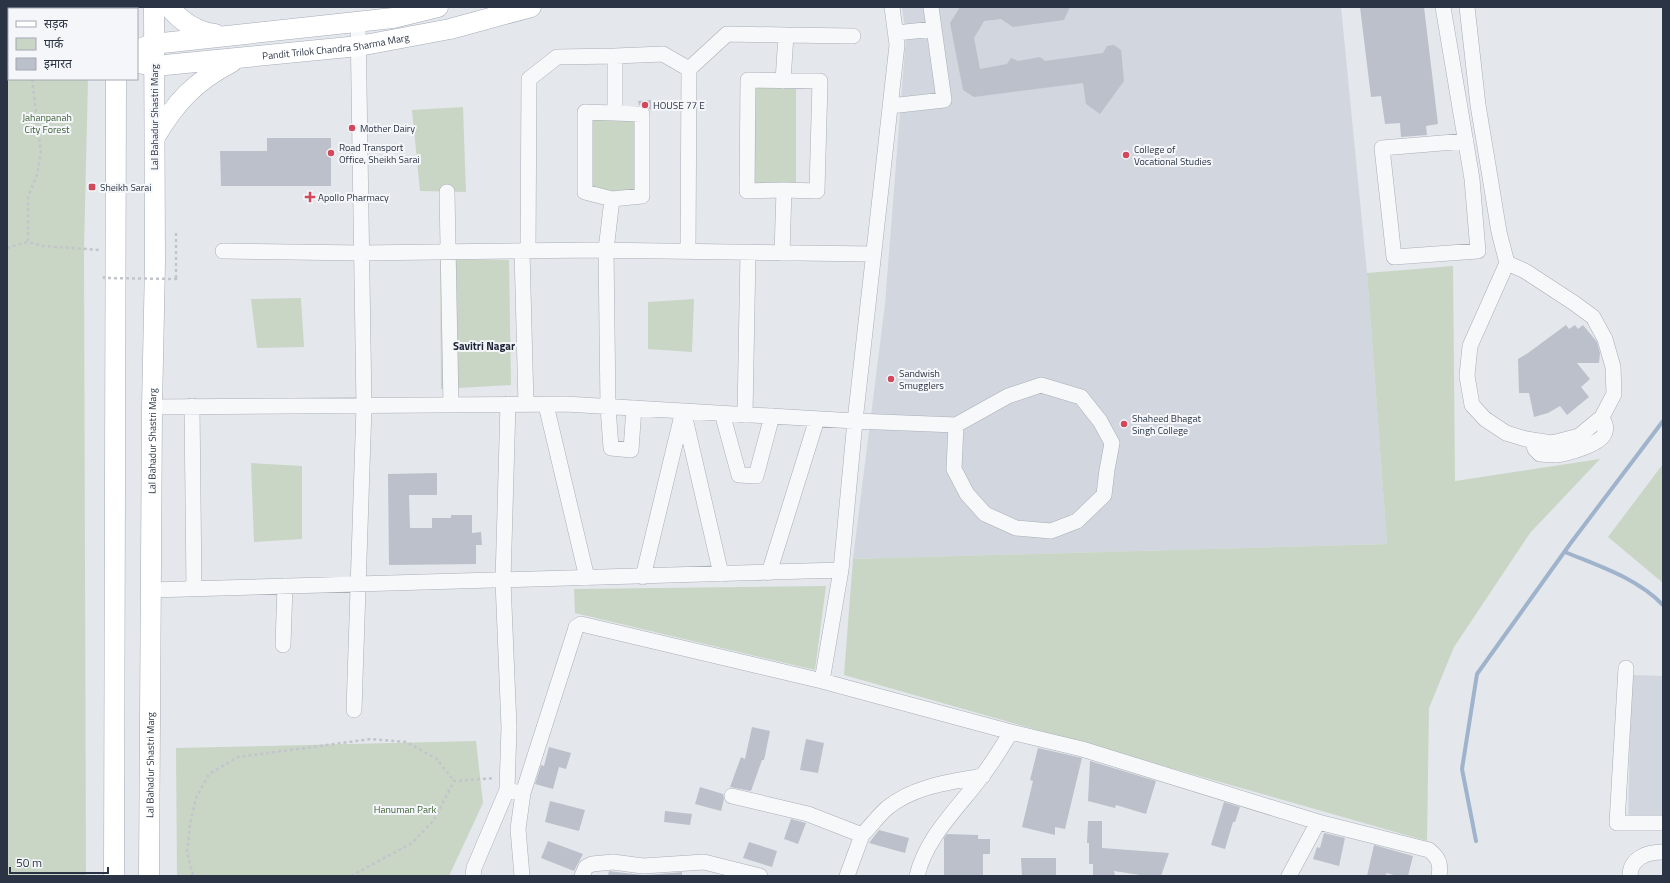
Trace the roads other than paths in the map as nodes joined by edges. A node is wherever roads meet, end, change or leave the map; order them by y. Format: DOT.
graph roads {
  1 [pos="154,7"];
  2 [pos="169,7"];
  3 [pos="438,7"];
  4 [pos="531,7"];
  5 [pos="892,7"];
  6 [pos="931,7"];
  7 [pos="1443,7"];
  8 [pos="1467,7"];
  9 [pos="358,22"];
  10 [pos="934,29"];
  11 [pos="896,33"];
  12 [pos="231,35"];
  13 [pos="786,35"];
  14 [pos="853,36"];
  15 [pos="359,46"];
  16 [pos="145,47"];
  17 [pos="615,56"];
  18 [pos="1473,56"];
  19 [pos="239,58"];
  20 [pos="1453,59"];
  21 [pos="146,65"];
  22 [pos="689,69"];
  23 [pos="1475,74"];
  24 [pos="1456,77"];
  25 [pos="116,80"];
  26 [pos="783,81"];
  27 [pos="890,106"];
  28 [pos="615,113"];
  29 [pos="154,138"];
  30 [pos="1466,141"];
  31 [pos="1489,170"];
  32 [pos="1471,172"];
  33 [pos="784,190"];
  34 [pos="447,192"];
  35 [pos="612,199"];
  36 [pos="606,250"];
  37 [pos="223,251"];
  38 [pos="525,251"];
  39 [pos="688,251"];
  40 [pos="448,252"];
  41 [pos="748,252"];
  42 [pos="361,253"];
  43 [pos="782,253"];
  44 [pos="873,254"];
  45 [pos="1507,263"];
  46 [pos="508,404"];
  47 [pos="526,404"];
  48 [pos="546,404"];
  49 [pos="452,405"];
  50 [pos="192,406"];
  51 [pos="152,407"];
  52 [pos="364,407"];
  53 [pos="608,407"];
  54 [pos="634,408"];
  55 [pos="683,411"];
  56 [pos="722,413"];
  57 [pos="745,415"];
  58 [pos="772,416"];
  59 [pos="817,419"];
  60 [pos="855,421"];
  61 [pos="956,425"];
  62 [pos="840,570"];
  63 [pos="769,573"];
  64 [pos="721,574"];
  65 [pos="643,577"];
  66 [pos="587,578"];
  67 [pos="503,581"];
  68 [pos="358,584"];
  69 [pos="285,586"];
  70 [pos="194,589"];
  71 [pos="150,590"];
  72 [pos="283,645"];
  73 [pos="1626,668"];
  74 [pos="822,681"];
  75 [pos="354,710"];
  76 [pos="1011,732"];
  77 [pos="983,776"];
  78 [pos="507,784"];
  79 [pos="523,793"];
  80 [pos="732,796"];
  81 [pos="1318,822"];
  82 [pos="1663,823"];
  83 [pos="862,835"];
  84 [pos="1663,852"];
  85 [pos="114,876"];
  86 [pos="148,876"];
  87 [pos="473,876"];
  88 [pos="522,876"];
  89 [pos="582,876"];
  90 [pos="760,876"];
  91 [pos="847,876"];
  92 [pos="917,876"];
  93 [pos="1289,876"];
  94 [pos="1439,876"];
  95 [pos="1630,876"];
  1 -- 16 [label="main road, Lal Bahadur Shastri Marg"];
  2 -- 12 [label="main road"];
  3 -- 9 [label="main road, Pandit Trilok Chandra Sharma Marg"];
  4 -- 15 [label="main road, Pandit Trilok Chandra Sharma Marg"];
  5 -- 11 [label="street"];
  6 -- 10 [label="street"];
  7 -- 20 [label="street"];
  8 -- 18 [label="street"];
  9 -- 12 [label="main road, Pandit Trilok Chandra Sharma Marg"];
  9 -- 15 [label="street"];
  10 -- 11 [label="street"];
  10 -- 27 [label="street"];
  11 -- 27 [label="street"];
  12 -- 16 [label="main road, Pandit Trilok Chandra Sharma Marg"];
  13 -- 14 [label="street"];
  13 -- 22 [label="street"];
  13 -- 26 [label="street"];
  15 -- 19 [label="main road, Pandit Trilok Chandra Sharma Marg"];
  15 -- 42 [label="street"];
  16 -- 21 [label="main road, Lal Bahadur Shastri Marg"];
  17 -- 22 [label="street"];
  17 -- 28 [label="street"];
  17 -- 38 [label="street"];
  18 -- 20 [label="street"];
  18 -- 23 [label="street"];
  19 -- 21 [label="main road, Pandit Trilok Chandra Sharma Marg"];
  19 -- 29 [label="main road"];
  20 -- 24 [label="street"];
  21 -- 29 [label="main road, Lal Bahadur Shastri Marg"];
  22 -- 39 [label="street"];
  23 -- 24 [label="street"];
  23 -- 31 [label="street"];
  24 -- 30 [label="street"];
  25 -- 85 [label="main road"];
  26 -- 33 [label="street"];
  26 -- 33 [label="street"];
  27 -- 44 [label="street"];
  28 -- 35 [label="street"];
  28 -- 35 [label="street"];
  29 -- 51 [label="main road, Lal Bahadur Shastri Marg"];
  30 -- 32 [label="street"];
  30 -- 32 [label="street"];
  31 -- 32 [label="street"];
  31 -- 45 [label="street"];
  33 -- 43 [label="street"];
  34 -- 40 [label="street"];
  35 -- 36 [label="street"];
  36 -- 38 [label="street"];
  36 -- 39 [label="street"];
  36 -- 53 [label="street"];
  37 -- 42 [label="street"];
  38 -- 40 [label="street"];
  38 -- 47 [label="street"];
  39 -- 41 [label="street"];
  40 -- 42 [label="street"];
  40 -- 49 [label="street"];
  41 -- 43 [label="street"];
  41 -- 57 [label="street"];
  42 -- 52 [label="street"];
  43 -- 44 [label="street"];
  44 -- 60 [label="street"];
  45 -- 45 [label="street"];
  46 -- 47 [label="street"];
  46 -- 49 [label="street"];
  46 -- 67 [label="street"];
  47 -- 48 [label="street"];
  48 -- 53 [label="street"];
  48 -- 66 [label="street"];
  49 -- 52 [label="street"];
  50 -- 51 [label="street"];
  50 -- 52 [label="street"];
  50 -- 70 [label="street"];
  51 -- 71 [label="main road, Lal Bahadur Shastri Marg"];
  52 -- 68 [label="street"];
  53 -- 54 [label="street"];
  53 -- 54 [label="street"];
  54 -- 55 [label="street"];
  55 -- 56 [label="street"];
  55 -- 64 [label="street"];
  55 -- 65 [label="street"];
  56 -- 57 [label="street"];
  56 -- 58 [label="street"];
  57 -- 58 [label="street"];
  58 -- 59 [label="street"];
  59 -- 60 [label="street"];
  59 -- 63 [label="street"];
  60 -- 61 [label="street"];
  60 -- 62 [label="street"];
  61 -- 61 [label="street"];
  62 -- 63 [label="street"];
  62 -- 74 [label="street"];
  63 -- 64 [label="street"];
  64 -- 65 [label="street"];
  65 -- 66 [label="street"];
  66 -- 67 [label="street"];
  67 -- 68 [label="street"];
  67 -- 78 [label="street"];
  68 -- 69 [label="street"];
  68 -- 75 [label="street"];
  69 -- 70 [label="street"];
  69 -- 72 [label="street"];
  70 -- 71 [label="street"];
  71 -- 86 [label="main road, Lal Bahadur Shastri Marg"];
  73 -- 82 [label="street"];
  74 -- 76 [label="street"];
  74 -- 79 [label="street"];
  76 -- 77 [label="street"];
  76 -- 81 [label="street"];
  77 -- 83 [label="street"];
  77 -- 92 [label="street"];
  78 -- 79 [label="street"];
  78 -- 87 [label="street"];
  79 -- 88 [label="street"];
  80 -- 83 [label="street"];
  81 -- 93 [label="street"];
  81 -- 94 [label="street"];
  83 -- 91 [label="street"];
  84 -- 95 [label="street"];
  89 -- 90 [label="street"];
}
